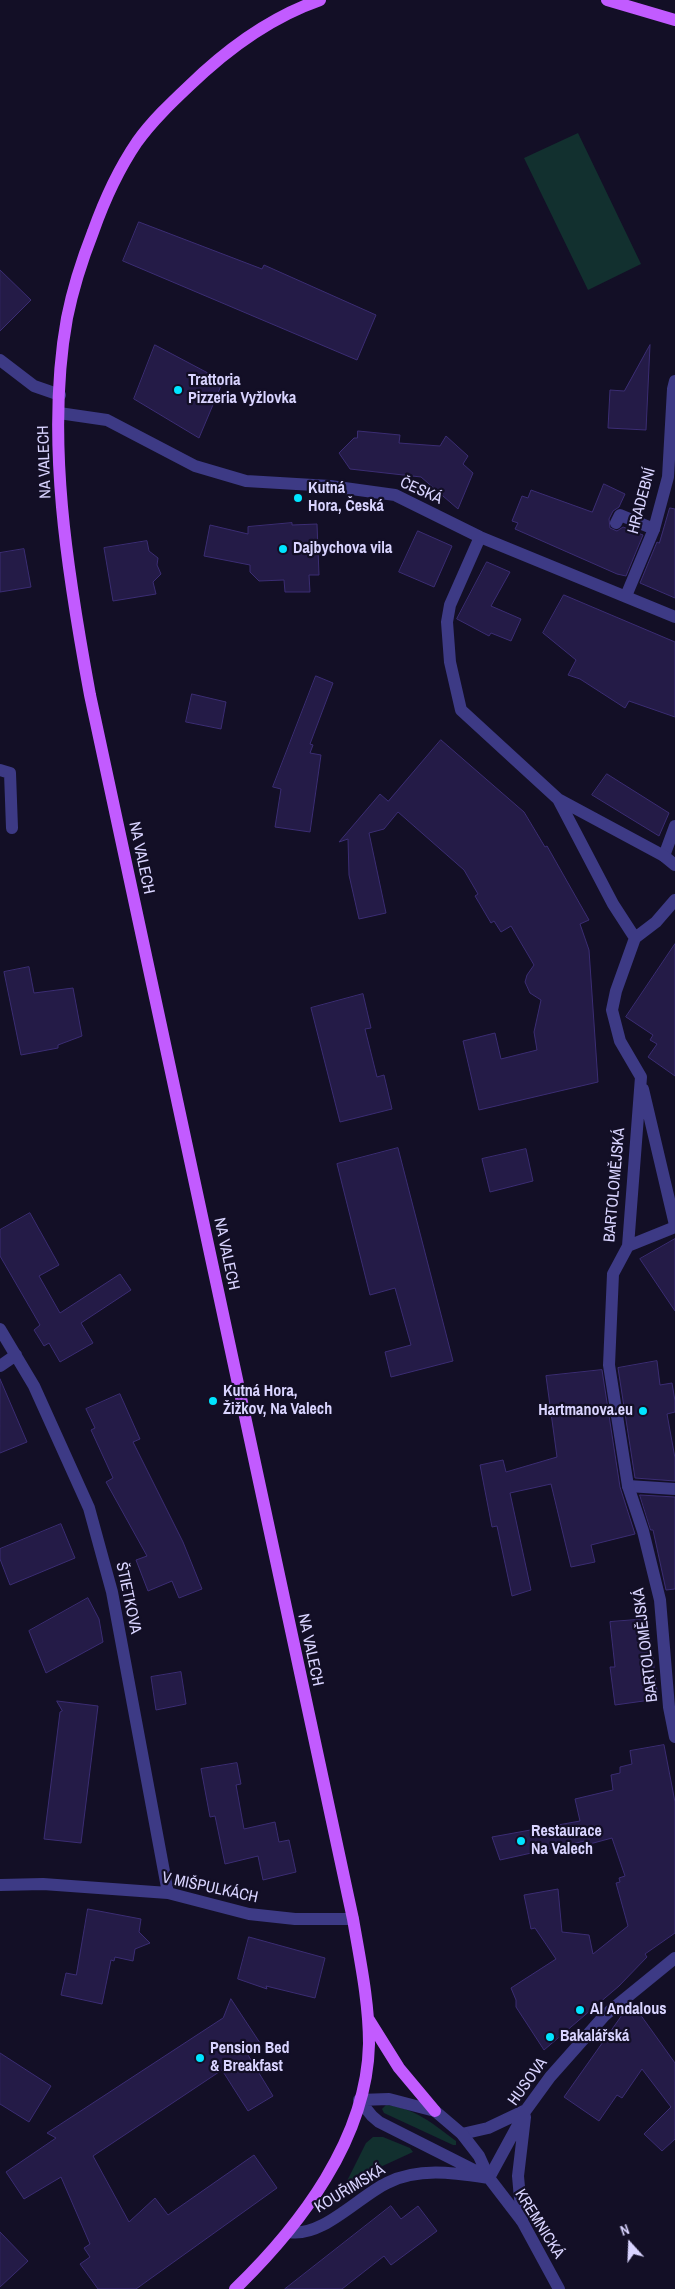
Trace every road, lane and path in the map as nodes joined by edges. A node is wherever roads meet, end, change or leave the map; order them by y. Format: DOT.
graph roads {
  1 [pos="320,0"];
  2 [pos="607,0"];
  3 [pos="675,20"];
  4 [pos="0,360"];
  5 [pos="675,381"];
  6 [pos="60,395"];
  7 [pos="59,413"];
  8 [pos="672,476"];
  9 [pos="616,523"];
  10 [pos="654,529"];
  11 [pos="480,537"];
  12 [pos="626,596"];
  13 [pos="675,617"];
  14 [pos="0,770"];
  15 [pos="558,799"];
  16 [pos="675,826"];
  17 [pos="12,828"];
  18 [pos="664,856"];
  19 [pos="675,865"];
  20 [pos="675,900"];
  21 [pos="635,938"];
  22 [pos="641,1077"];
  23 [pos="675,1226"];
  24 [pos="628,1246"];
  25 [pos="0,1330"];
  26 [pos="16,1355"];
  27 [pos="0,1366"];
  28 [pos="628,1486"];
  29 [pos="675,1489"];
  30 [pos="675,1737"];
  31 [pos="0,1885"];
  32 [pos="168,1893"];
  33 [pos="352,1920"];
  34 [pos="675,1958"];
  35 [pos="368,2018"];
  36 [pos="359,2100"];
  37 [pos="526,2110"];
  38 [pos="434,2111"];
  39 [pos="354,2116"];
  40 [pos="462,2134"];
  41 [pos="489,2178"];
  42 [pos="522,2222"];
  43 [pos="289,2232"];
  44 [pos="235,2289"];
  45 [pos="559,2289"];
  1 -- 6 [label="main road, NA VALECH"];
  2 -- 3 [label="main road"];
  4 -- 6 [label="street"];
  5 -- 8 [label="street, HRADEBNÍ"];
  6 -- 7 [label="main road, NA VALECH"];
  7 -- 11 [label="street, ČESKÁ"];
  7 -- 33 [label="main road, NA VALECH"];
  8 -- 10 [label="street, HRADEBNÍ"];
  9 -- 10 [label="street"];
  10 -- 12 [label="street, HRADEBNÍ"];
  11 -- 12 [label="street, ČESKÁ"];
  11 -- 15 [label="street"];
  12 -- 13 [label="street, ČESKÁ"];
  14 -- 17 [label="street"];
  15 -- 18 [label="street"];
  15 -- 21 [label="street"];
  16 -- 18 [label="street"];
  18 -- 19 [label="street"];
  20 -- 21 [label="street"];
  21 -- 22 [label="street"];
  22 -- 23 [label="street"];
  22 -- 24 [label="street, BARTOLOMĚJSKÁ"];
  23 -- 24 [label="street"];
  24 -- 28 [label="street, BARTOLOMĚJSKÁ"];
  25 -- 26 [label="street, ŠTIETKOVA"];
  26 -- 27 [label="street"];
  26 -- 32 [label="street, ŠTIETKOVA"];
  28 -- 29 [label="street"];
  28 -- 30 [label="street, BARTOLOMĚJSKÁ"];
  31 -- 32 [label="street, V MIŠPULKÁCH"];
  32 -- 33 [label="street, V MIŠPULKÁCH"];
  33 -- 35 [label="main road, NA VALECH"];
  34 -- 37 [label="street, HUSOVA"];
  35 -- 36 [label="main road, NA VALECH"];
  35 -- 38 [label="main road"];
  36 -- 38 [label="street"];
  36 -- 39 [label="main road, NA VALECH"];
  36 -- 41 [label="street"];
  37 -- 40 [label="street"];
  37 -- 41 [label="street, HUSOVA"];
  37 -- 42 [label="street"];
  38 -- 40 [label="street"];
  39 -- 43 [label="main road, KOUŘIMSKÁ"];
  40 -- 41 [label="street"];
  41 -- 42 [label="street, KREMNICKÁ"];
  41 -- 43 [label="street, KOUŘIMSKÁ"];
  42 -- 45 [label="street, KREMNICKÁ"];
  43 -- 44 [label="main road, KOUŘIMSKÁ"];
}
